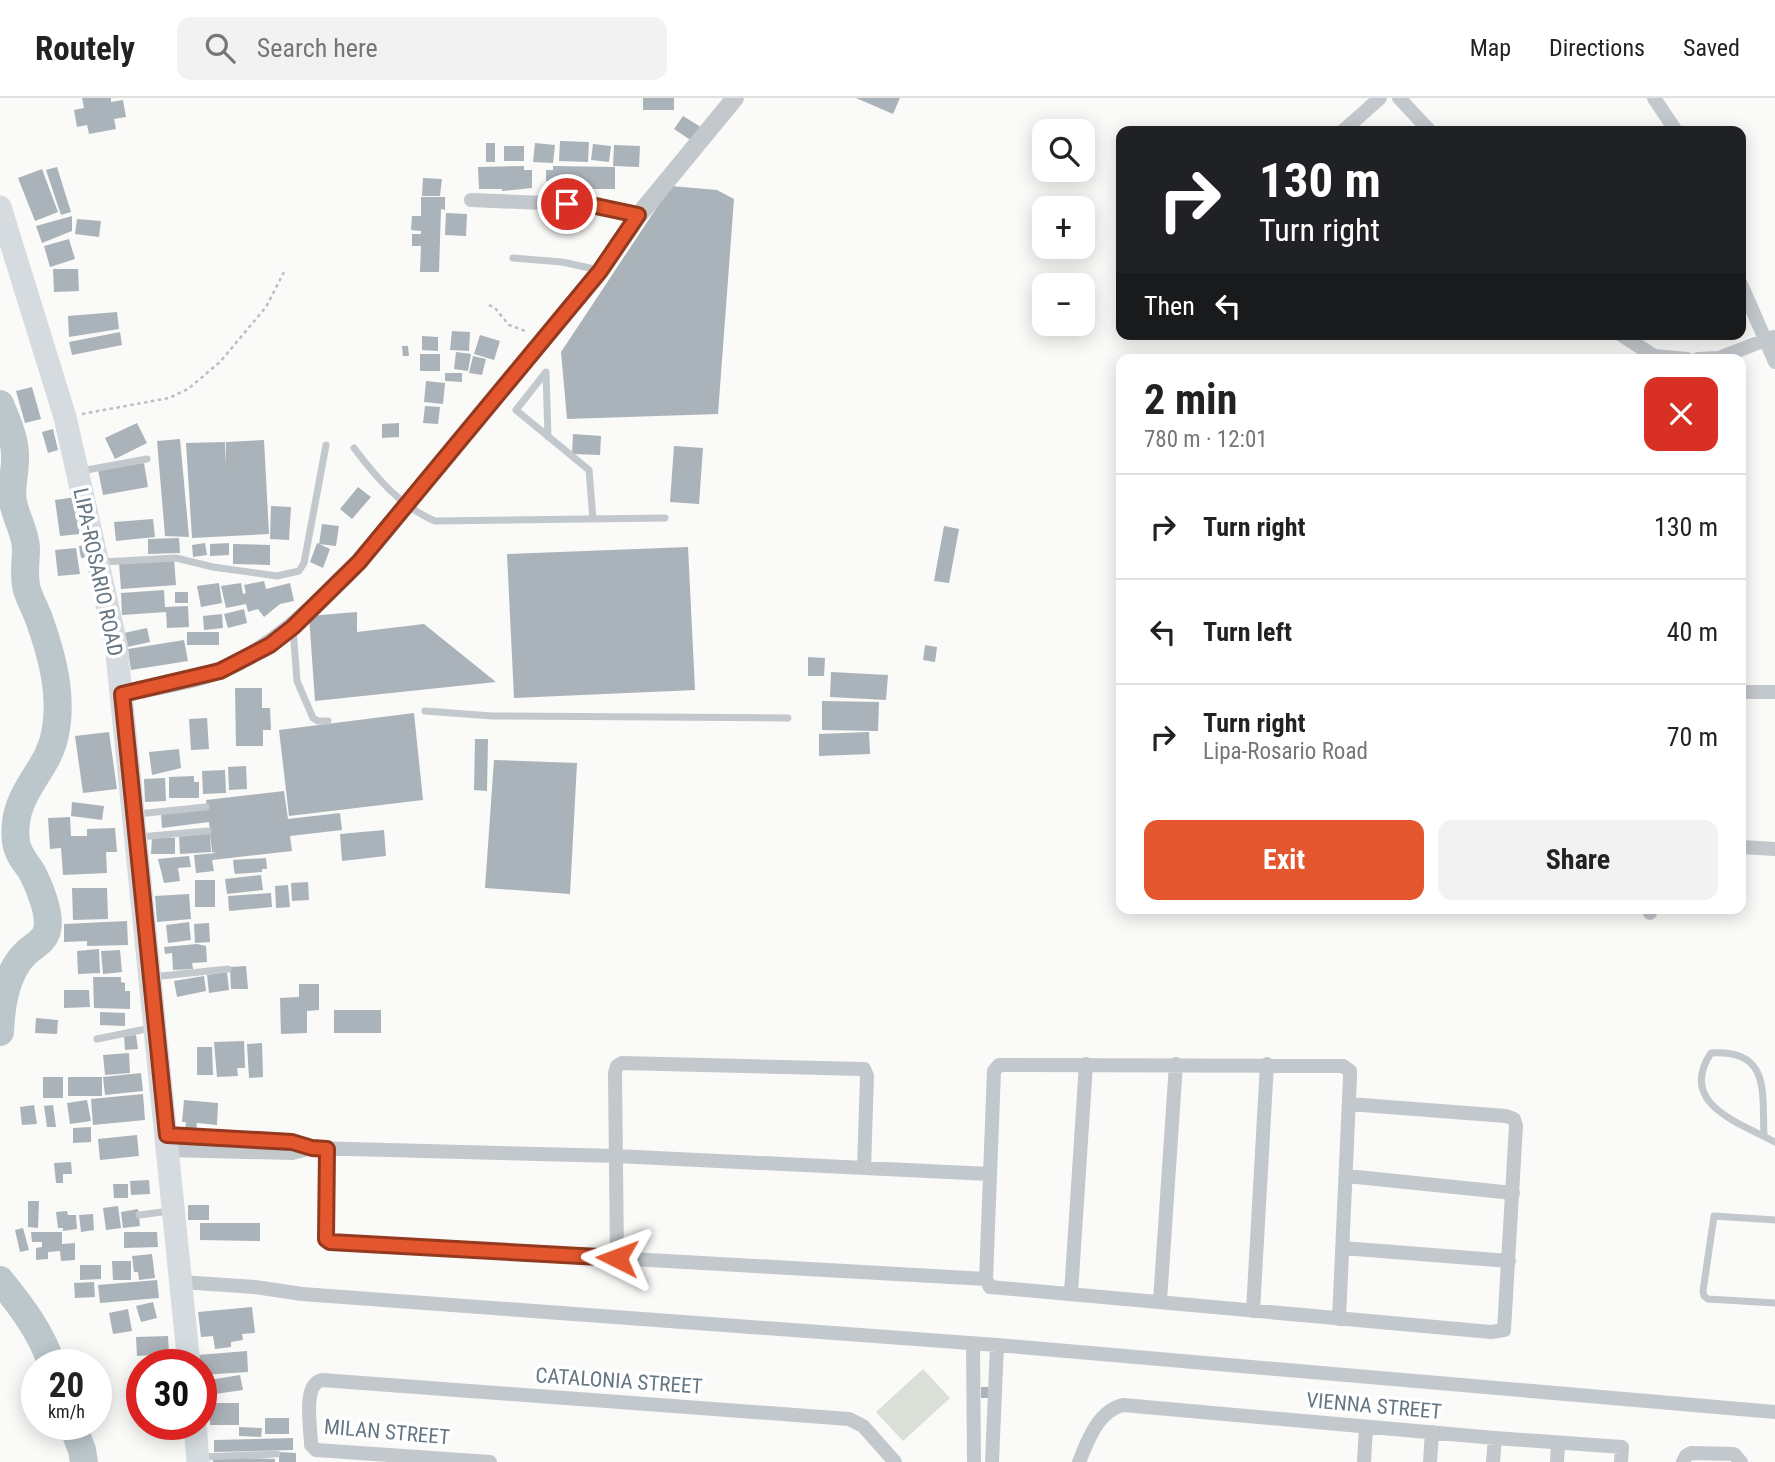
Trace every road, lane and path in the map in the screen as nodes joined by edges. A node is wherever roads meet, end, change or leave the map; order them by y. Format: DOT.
graph roads {
  1 [pos="734,98"];
  2 [pos="1380,98"];
  3 [pos="1399,98"];
  4 [pos="1654,98"];
  5 [pos="1349,126"];
  6 [pos="1425,126"];
  7 [pos="1673,126"];
  8 [pos="471,200"];
  9 [pos="0,206"];
  10 [pos="638,215"];
  11 [pos="513,258"];
  12 [pos="600,271"];
  13 [pos="284,272"];
  14 [pos="1746,293"];
  15 [pos="489,305"];
  16 [pos="544,338"];
  17 [pos="1771,338"];
  18 [pos="1629,340"];
  19 [pos="1651,354"];
  20 [pos="1729,354"];
  21 [pos="1775,362"];
  22 [pos="65,417"];
  23 [pos="548,437"];
  24 [pos="326,445"];
  25 [pos="354,448"];
  26 [pos="147,459"];
  27 [pos="76,472"];
  28 [pos="406,504"];
  29 [pos="665,518"];
  30 [pos="593,519"];
  31 [pos="98,563"];
  32 [pos="293,627"];
  33 [pos="1746,692"];
  34 [pos="1775,692"];
  35 [pos="122,694"];
  36 [pos="425,711"];
  37 [pos="788,718"];
  38 [pos="328,721"];
  39 [pos="206,807"];
  40 [pos="133,814"];
  41 [pos="208,831"];
  42 [pos="135,837"];
  43 [pos="1746,847"];
  44 [pos="1775,849"];
  45 [pos="228,969"];
  46 [pos="150,977"];
  47 [pos="155,1027"];
  48 [pos="97,1039"];
  49 [pos="1086,1063"];
  50 [pos="1267,1064"];
  51 [pos="1176,1065"];
  52 [pos="1349,1104"];
  53 [pos="1764,1136"];
  54 [pos="1775,1142"];
  55 [pos="168,1143"];
  56 [pos="319,1148"];
  57 [pos="616,1156"];
  58 [pos="864,1168"];
  59 [pos="989,1174"];
  60 [pos="1347,1176"];
  61 [pos="1513,1193"];
  62 [pos="174,1210"];
  63 [pos="139,1214"];
  64 [pos="1775,1220"];
  65 [pos="1343,1248"];
  66 [pos="617,1258"];
  67 [pos="1509,1261"];
  68 [pos="986,1279"];
  69 [pos="181,1282"];
  70 [pos="1071,1293"];
  71 [pos="1160,1301"];
  72 [pos="1775,1303"];
  73 [pos="1253,1311"];
  74 [pos="1339,1319"];
  75 [pos="973,1343"];
  76 [pos="998,1345"];
  77 [pos="187,1349"];
  78 [pos="973,1372"];
  79 [pos="997,1373"];
  80 [pos="322,1380"];
  81 [pos="974,1409"];
  82 [pos="995,1409"];
  83 [pos="1775,1412"];
  84 [pos="1366,1427"];
  85 [pos="1432,1432"];
  86 [pos="1495,1438"];
  87 [pos="196,1440"];
  88 [pos="1558,1443"];
  89 [pos="277,1454"];
  90 [pos="1621,1454"];
  91 [pos="198,1459"];
  92 [pos="490,1462"];
  93 [pos="895,1462"];
  94 [pos="974,1462"];
  95 [pos="992,1462"];
  96 [pos="1079,1462"];
  97 [pos="1364,1462"];
  98 [pos="1430,1462"];
  99 [pos="1493,1462"];
  100 [pos="1557,1462"];
  101 [pos="1683,1462"];
  102 [pos="1741,1462"];
  1 -- 10 [label="street"];
  2 -- 5 [label="street"];
  3 -- 6 [label="street"];
  4 -- 7 [label="street"];
  8 -- 10 [label="street"];
  9 -- 22 [label="main road, LIPA-ROSARIO ROAD"];
  10 -- 12 [label="street"];
  11 -- 12 [label="lane"];
  12 -- 16 [label="street"];
  13 -- 22 [label="path"];
  14 -- 17 [label="street"];
  15 -- 16 [label="path"];
  16 -- 28 [label="street"];
  17 -- 20 [label="street"];
  17 -- 21 [label="street"];
  18 -- 19 [label="street"];
  22 -- 27 [label="main road, LIPA-ROSARIO ROAD"];
  23 -- 23 [label="lane"];
  23 -- 30 [label="lane"];
  24 -- 31 [label="lane"];
  25 -- 28 [label="lane"];
  26 -- 27 [label="lane"];
  27 -- 31 [label="main road, LIPA-ROSARIO ROAD"];
  28 -- 30 [label="lane"];
  28 -- 32 [label="street"];
  29 -- 30 [label="lane"];
  31 -- 35 [label="main road, LIPA-ROSARIO ROAD"];
  32 -- 35 [label="street"];
  32 -- 38 [label="lane"];
  33 -- 34 [label="street"];
  35 -- 40 [label="main road, LIPA-ROSARIO ROAD"];
  36 -- 37 [label="lane"];
  39 -- 40 [label="lane"];
  40 -- 42 [label="main road, LIPA-ROSARIO ROAD"];
  41 -- 42 [label="lane"];
  42 -- 46 [label="main road, LIPA-ROSARIO ROAD"];
  43 -- 44 [label="street"];
  45 -- 46 [label="lane"];
  46 -- 47 [label="main road, LIPA-ROSARIO ROAD"];
  47 -- 48 [label="lane"];
  47 -- 55 [label="main road, LIPA-ROSARIO ROAD"];
  49 -- 51 [label="street"];
  49 -- 59 [label="street"];
  49 -- 70 [label="street"];
  50 -- 51 [label="street"];
  50 -- 52 [label="street"];
  50 -- 73 [label="street"];
  51 -- 71 [label="street"];
  52 -- 60 [label="street"];
  52 -- 61 [label="street"];
  53 -- 53 [label="lane"];
  53 -- 54 [label="lane"];
  55 -- 56 [label="street"];
  55 -- 62 [label="main road, LIPA-ROSARIO ROAD"];
  56 -- 57 [label="street"];
  56 -- 66 [label="street"];
  57 -- 58 [label="street"];
  57 -- 58 [label="street"];
  57 -- 66 [label="street"];
  58 -- 59 [label="street"];
  59 -- 68 [label="street"];
  60 -- 61 [label="street"];
  60 -- 65 [label="street"];
  61 -- 67 [label="street"];
  62 -- 63 [label="lane"];
  62 -- 69 [label="main road, LIPA-ROSARIO ROAD"];
  64 -- 72 [label="lane"];
  65 -- 67 [label="street"];
  65 -- 74 [label="street"];
  66 -- 68 [label="street"];
  67 -- 74 [label="street"];
  68 -- 70 [label="street"];
  69 -- 75 [label="street"];
  69 -- 77 [label="main road, LIPA-ROSARIO ROAD"];
  70 -- 71 [label="street"];
  71 -- 73 [label="street"];
  73 -- 74 [label="street"];
  75 -- 76 [label="street"];
  75 -- 78 [label="street"];
  76 -- 79 [label="street"];
  76 -- 83 [label="street"];
  78 -- 79 [label="street"];
  78 -- 81 [label="street"];
  79 -- 82 [label="street"];
  80 -- 92 [label="street, MILAN STREET"];
  80 -- 93 [label="street, CATALONIA STREET"];
  81 -- 82 [label="street"];
  81 -- 94 [label="street"];
  82 -- 95 [label="street"];
  84 -- 85 [label="street, VIENNA STREET"];
  84 -- 96 [label="street, VIENNA STREET"];
  84 -- 97 [label="street"];
  85 -- 86 [label="street, VIENNA STREET"];
  85 -- 98 [label="street"];
  86 -- 88 [label="street, VIENNA STREET"];
  86 -- 99 [label="street"];
  87 -- 91 [label="main road"];
  88 -- 90 [label="street, VIENNA STREET"];
  88 -- 100 [label="street"];
  89 -- 91 [label="lane"];
  101 -- 102 [label="street"];
}
